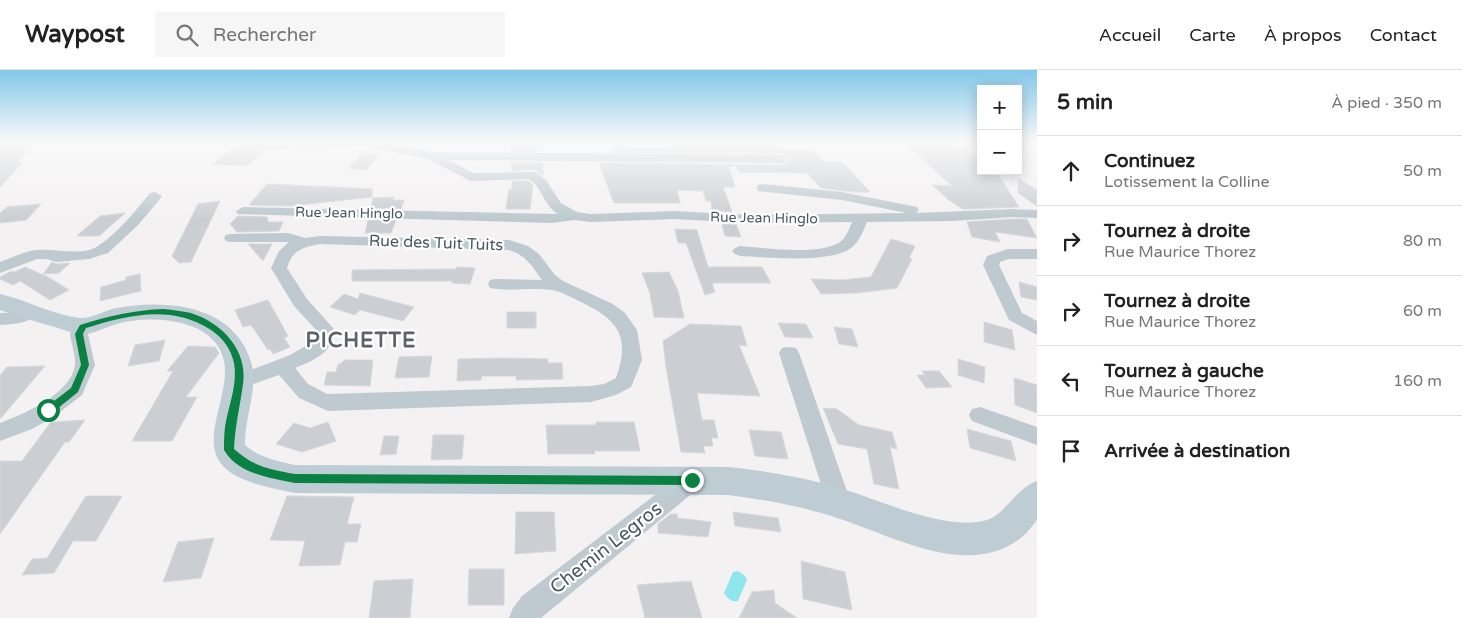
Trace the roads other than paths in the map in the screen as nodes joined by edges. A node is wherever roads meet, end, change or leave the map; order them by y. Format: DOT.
graph roads {
  1 [pos="453,168"];
  2 [pos="763,188"];
  3 [pos="154,196"];
  4 [pos="243,211"];
  5 [pos="1037,214"];
  6 [pos="575,216"];
  7 [pos="953,217"];
  8 [pos="860,218"];
  9 [pos="231,238"];
  10 [pos="303,242"];
  11 [pos="740,251"];
  12 [pos="1037,254"];
  13 [pos="0,268"];
  14 [pos="496,284"];
  15 [pos="557,285"];
  16 [pos="0,301"];
  17 [pos="28,313"];
  18 [pos="0,319"];
  19 [pos="83,326"];
  20 [pos="1037,329"];
  21 [pos="789,352"];
  22 [pos="282,365"];
  23 [pos="239,382"];
  24 [pos="980,415"];
  25 [pos="0,432"];
  26 [pos="1037,436"];
  27 [pos="692,480"];
  28 [pos="1037,496"];
  29 [pos="839,503"];
  30 [pos="523,618"];
  1 -- 6 [label="street, Rue Jean Hinglo"];
  2 -- 7 [label="street, Rue Jean Hinglo"];
  3 -- 13 [label="street"];
  4 -- 6 [label="street, Rue Jean Hinglo"];
  5 -- 7 [label="street, Rue Jean Hinglo"];
  6 -- 8 [label="street, Rue Jean Hinglo"];
  7 -- 8 [label="street, Rue Jean Hinglo"];
  8 -- 11 [label="street"];
  9 -- 10 [label="street"];
  10 -- 15 [label="street, Rue des Tuit Tuits"];
  10 -- 22 [label="street, Rue des Tuit Tuits"];
  12 -- 20 [label="street"];
  14 -- 15 [label="street"];
  15 -- 22 [label="street, Rue des Tuit Tuits"];
  16 -- 17 [label="street"];
  17 -- 18 [label="street"];
  17 -- 19 [label="street"];
  19 -- 23 [label="street"];
  19 -- 25 [label="street"];
  21 -- 29 [label="street"];
  22 -- 23 [label="street, Rue des Tuit Tuits"];
  23 -- 27 [label="street"];
  24 -- 26 [label="street"];
  27 -- 29 [label="street"];
  27 -- 30 [label="street, Chemin Legros"];
  28 -- 29 [label="street"];
}
